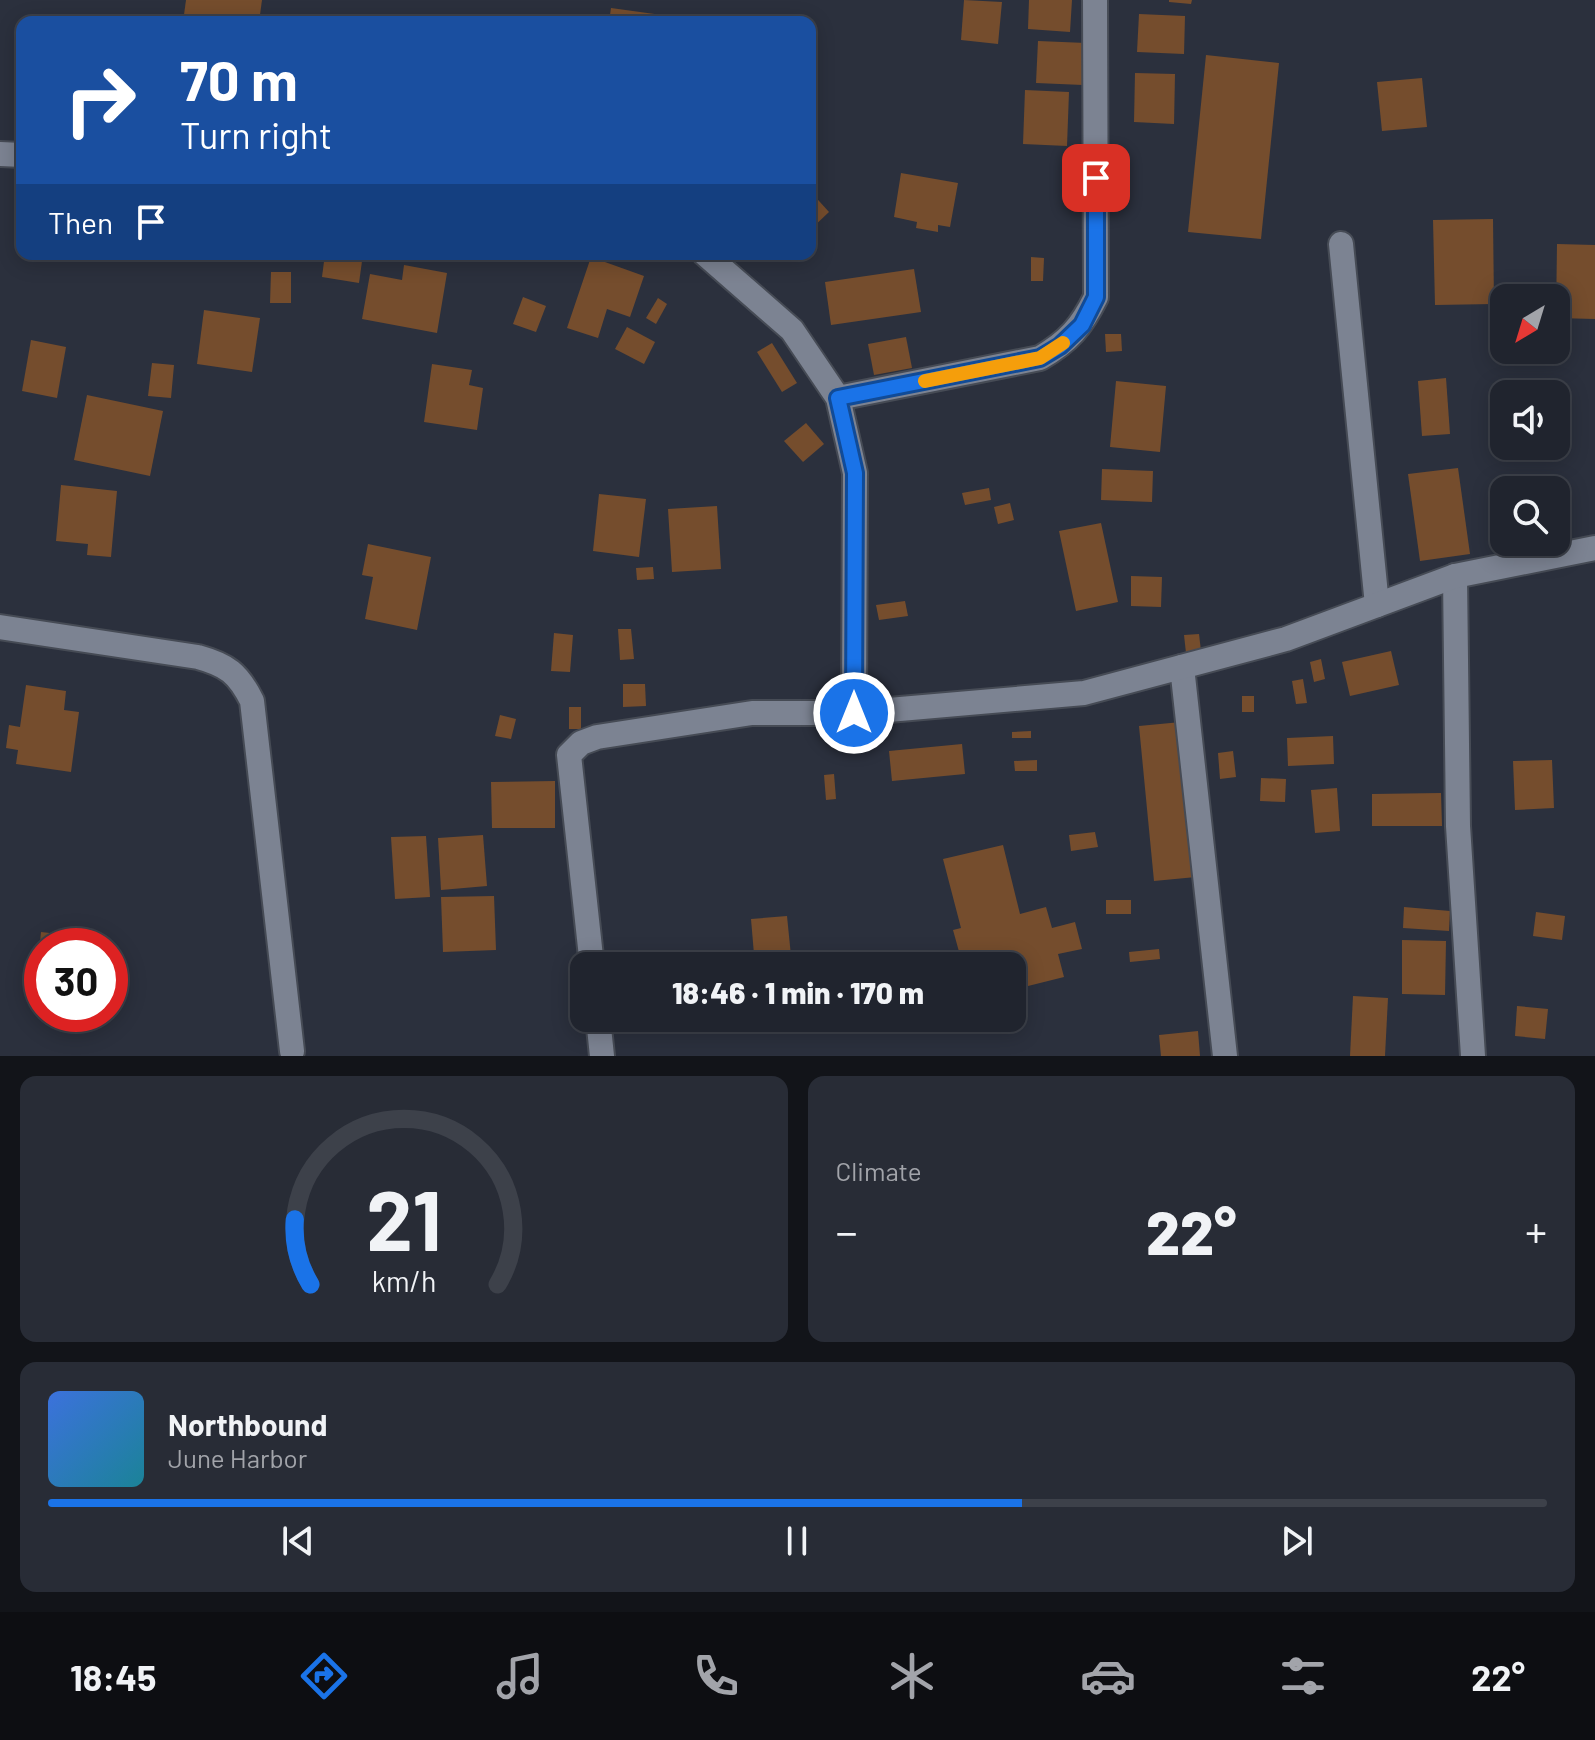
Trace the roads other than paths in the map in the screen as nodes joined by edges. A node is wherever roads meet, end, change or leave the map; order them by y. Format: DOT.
graph roads {
  1 [pos="1095,0"];
  2 [pos="1341,244"];
  3 [pos="712,260"];
  4 [pos="838,398"];
  5 [pos="1595,548"];
  6 [pos="1455,576"];
  7 [pos="1377,605"];
  8 [pos="0,627"];
  9 [pos="1182,667"];
  10 [pos="854,713"];
  11 [pos="590,952"];
  12 [pos="599,1032"];
  13 [pos="292,1051"];
  14 [pos="602,1056"];
  15 [pos="1225,1056"];
  16 [pos="1473,1056"];
  1 -- 4 [label="street"];
  2 -- 7 [label="street"];
  3 -- 4 [label="street"];
  4 -- 10 [label="street"];
  5 -- 6 [label="street"];
  6 -- 7 [label="street"];
  6 -- 16 [label="street"];
  7 -- 9 [label="street"];
  8 -- 13 [label="street"];
  9 -- 10 [label="street"];
  9 -- 15 [label="street"];
  10 -- 11 [label="street"];
  12 -- 14 [label="street"];
}
